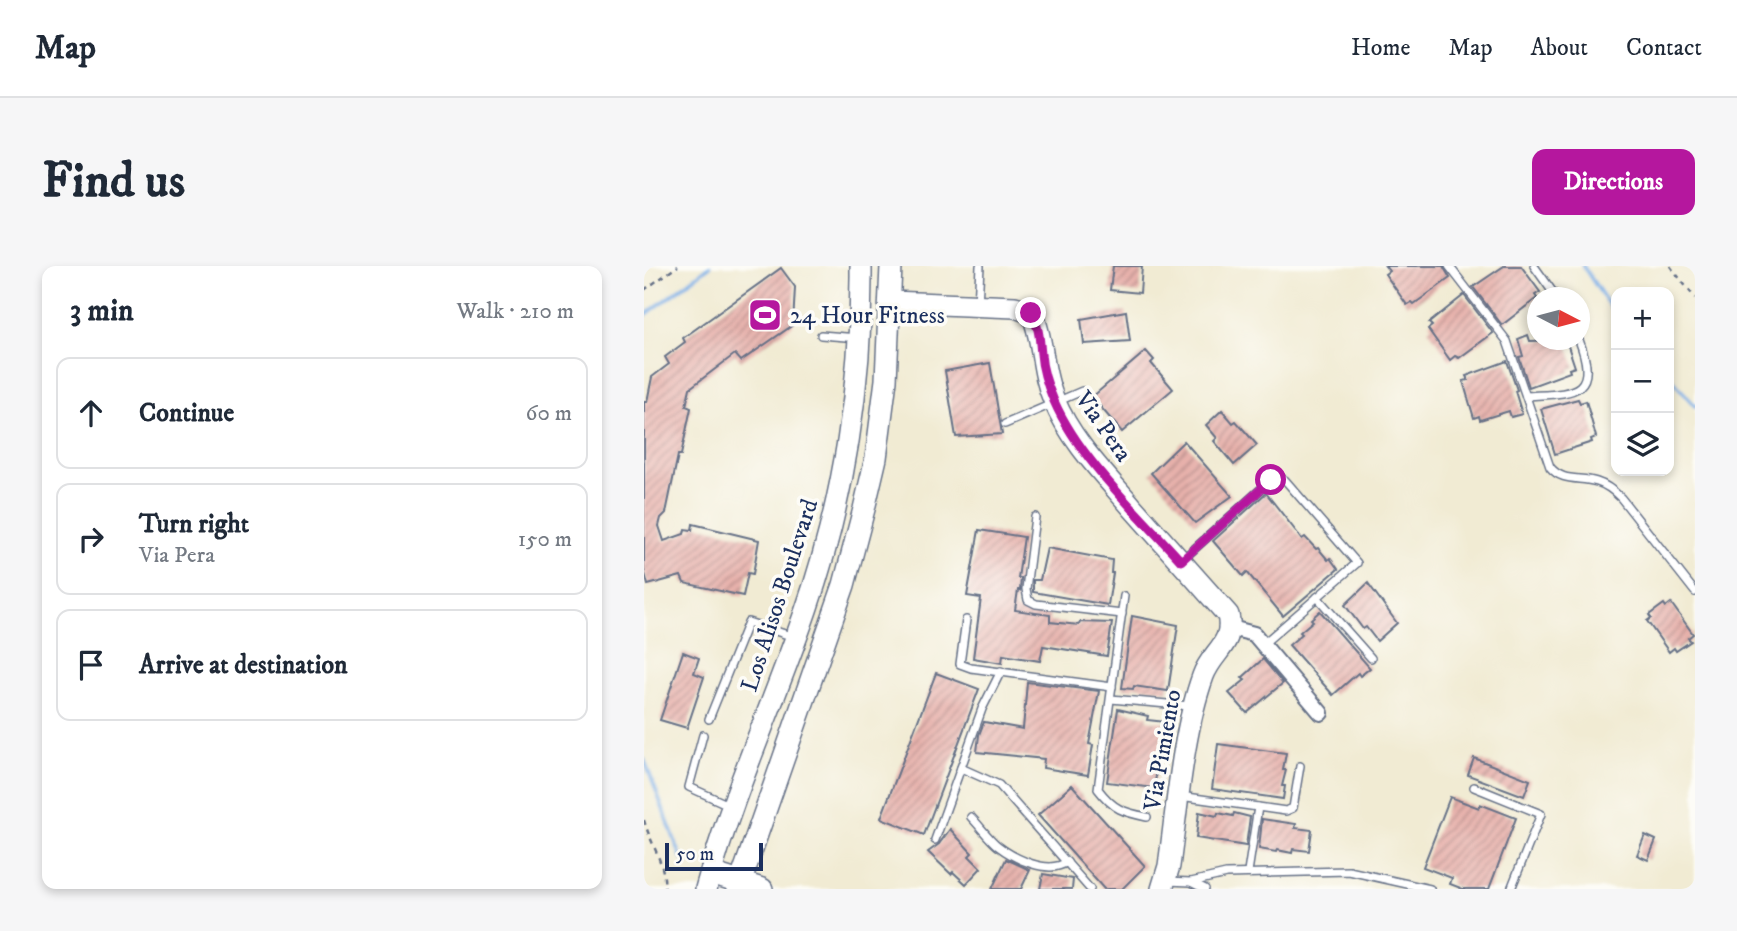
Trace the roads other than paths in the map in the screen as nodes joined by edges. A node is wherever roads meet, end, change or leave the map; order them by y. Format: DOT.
graph roads {
  1 [pos="861,266"];
  2 [pos="873,266"];
  3 [pos="891,266"];
  4 [pos="980,266"];
  5 [pos="1449,266"];
  6 [pos="1534,266"];
  7 [pos="1549,287"];
  8 [pos="891,302"];
  9 [pos="978,306"];
  10 [pos="821,335"];
  11 [pos="858,347"];
  12 [pos="1582,350"];
  13 [pos="1082,391"];
  14 [pos="1525,396"];
  15 [pos="1055,402"];
  16 [pos="1005,424"];
  17 [pos="1035,517"];
  18 [pos="1181,561"];
  19 [pos="1695,592"];
  20 [pos="1124,596"];
  21 [pos="1317,597"];
  22 [pos="1122,614"];
  23 [pos="966,620"];
  24 [pos="1231,628"];
  25 [pos="796,638"];
  26 [pos="1262,644"];
  27 [pos="1371,658"];
  28 [pos="1001,671"];
  29 [pos="1112,687"];
  30 [pos="1111,699"];
  31 [pos="1194,706"];
  32 [pos="1321,713"];
  33 [pos="709,719"];
  34 [pos="703,734"];
  35 [pos="1300,766"];
  36 [pos="961,768"];
  37 [pos="1474,787"];
  38 [pos="1179,796"];
  39 [pos="733,807"];
  40 [pos="1258,807"];
  41 [pos="971,817"];
  42 [pos="1147,817"];
  43 [pos="935,840"];
  44 [pos="1067,862"];
  45 [pos="1248,872"];
  46 [pos="708,881"];
  47 [pos="1191,882"];
  48 [pos="739,885"];
  49 [pos="1164,885"];
  50 [pos="762,889"];
  51 [pos="1090,889"];
  52 [pos="1205,889"];
  53 [pos="1430,889"];
  54 [pos="1511,889"];
  1 -- 11 [label="main road, Los Alisos Boulevard"];
  2 -- 8 [label="main road"];
  3 -- 8 [label="main road"];
  4 -- 9 [label="lane"];
  5 -- 14 [label="lane"];
  6 -- 7 [label="lane"];
  8 -- 9 [label="main road, Via Pera"];
  8 -- 11 [label="main road"];
  8 -- 48 [label="main road"];
  9 -- 15 [label="main road, Via Pera"];
  10 -- 11 [label="lane"];
  11 -- 25 [label="main road, Los Alisos Boulevard"];
  12 -- 14 [label="lane"];
  13 -- 15 [label="lane"];
  14 -- 19 [label="lane"];
  15 -- 16 [label="lane"];
  15 -- 18 [label="main road, Via Pera"];
  17 -- 22 [label="lane"];
  18 -- 21 [label="lane"];
  18 -- 24 [label="main road, Via Pera"];
  20 -- 22 [label="lane"];
  21 -- 26 [label="lane"];
  21 -- 27 [label="lane"];
  22 -- 29 [label="lane"];
  23 -- 28 [label="lane"];
  24 -- 26 [label="street"];
  24 -- 31 [label="main road, Via Pimiento"];
  25 -- 33 [label="lane"];
  25 -- 39 [label="main road, Los Alisos Boulevard"];
  26 -- 32 [label="street"];
  28 -- 29 [label="lane"];
  28 -- 36 [label="lane"];
  29 -- 30 [label="lane"];
  30 -- 31 [label="lane"];
  30 -- 42 [label="lane"];
  31 -- 38 [label="main road, Via Pimiento"];
  34 -- 39 [label="lane"];
  35 -- 40 [label="lane"];
  36 -- 43 [label="lane"];
  36 -- 44 [label="lane"];
  37 -- 54 [label="lane"];
  38 -- 40 [label="lane"];
  38 -- 49 [label="main road, Via Pimiento"];
  39 -- 46 [label="main road, Los Alisos Boulevard"];
  40 -- 45 [label="lane"];
  41 -- 44 [label="lane"];
  44 -- 51 [label="lane"];
  45 -- 47 [label="lane"];
  45 -- 53 [label="lane"];
  46 -- 48 [label="main road"];
  47 -- 49 [label="lane"];
  47 -- 52 [label="lane"];
  48 -- 50 [label="main road"];
}
